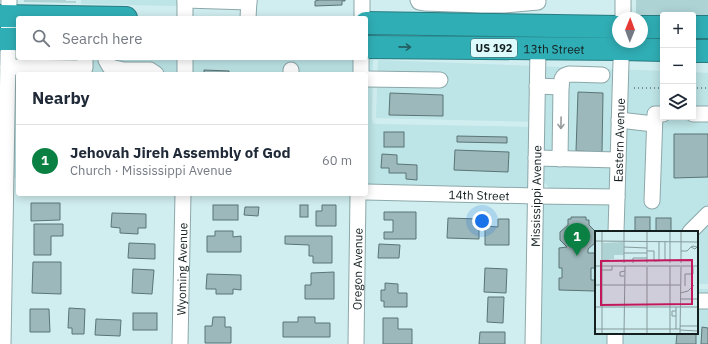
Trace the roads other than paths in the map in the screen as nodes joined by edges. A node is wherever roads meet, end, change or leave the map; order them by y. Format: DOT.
graph roads {
  1 [pos="185,0"];
  2 [pos="362,0"];
  3 [pos="624,0"];
  4 [pos="249,1"];
  5 [pos="538,1"];
  6 [pos="421,2"];
  7 [pos="455,2"];
  8 [pos="6,10"];
  9 [pos="505,10"];
  10 [pos="623,12"];
  11 [pos="96,16"];
  12 [pos="185,16"];
  13 [pos="248,16"];
  14 [pos="362,16"];
  15 [pos="368,23"];
  16 [pos="538,26"];
  17 [pos="612,27"];
  18 [pos="648,27"];
  19 [pos="660,27"];
  20 [pos="696,27"];
  21 [pos="708,27"];
  22 [pos="612,36"];
  23 [pos="648,36"];
  24 [pos="660,36"];
  25 [pos="696,37"];
  26 [pos="708,37"];
  27 [pos="368,38"];
  28 [pos="9,39"];
  29 [pos="612,42"];
  30 [pos="368,47"];
  31 [pos="648,47"];
  32 [pos="484,48"];
  33 [pos="622,48"];
  34 [pos="538,49"];
  35 [pos="660,49"];
  36 [pos="696,51"];
  37 [pos="708,52"];
  38 [pos="85,60"];
  39 [pos="106,60"];
  40 [pos="185,60"];
  41 [pos="361,60"];
  42 [pos="8,67"];
  43 [pos="153,72"];
  44 [pos="184,72"];
  45 [pos="361,72"];
  46 [pos="602,75"];
  47 [pos="368,79"];
  48 [pos="440,80"];
  49 [pos="4,83"];
  50 [pos="537,86"];
  51 [pos="561,87"];
  52 [pos="696,114"];
  53 [pos="708,114"];
  54 [pos="658,119"];
  55 [pos="619,120"];
  56 [pos="536,158"];
  57 [pos="560,158"];
  58 [pos="618,160"];
  59 [pos="8,184"];
  60 [pos="368,192"];
  61 [pos="183,196"];
  62 [pos="358,196"];
  63 [pos="535,196"];
  64 [pos="617,197"];
  65 [pos="652,201"];
  66 [pos="708,214"];
  67 [pos="616,231"];
  68 [pos="691,231"];
  69 [pos="3,344"];
  70 [pos="180,344"];
  71 [pos="356,344"];
  72 [pos="533,344"];
  1 -- 4 [label="street"];
  1 -- 12 [label="street"];
  2 -- 14 [label="street"];
  3 -- 10 [label="street"];
  4 -- 13 [label="street"];
  5 -- 9 [label="street"];
  5 -- 16 [label="street"];
  6 -- 7 [label="street"];
  7 -- 9 [label="street"];
  8 -- 11 [label="highway"];
  8 -- 28 [label="street"];
  9 -- 15 [label="highway, 13th Street / US 192"];
  9 -- 16 [label="highway, 13th Street / US 192"];
  9 -- 27 [label="highway"];
  16 -- 17 [label="highway, 13th Street / US 192"];
  18 -- 19 [label="highway"];
  20 -- 21 [label="highway"];
  22 -- 32 [label="highway"];
  23 -- 24 [label="highway"];
  25 -- 26 [label="highway"];
  28 -- 42 [label="street"];
  29 -- 34 [label="highway, 13th Street / US 192"];
  30 -- 32 [label="highway, 13th Street / US 192, one-way"];
  31 -- 35 [label="highway, US 192"];
  32 -- 34 [label="highway, 13th Street / US 192"];
  33 -- 55 [label="street, Eastern Avenue"];
  34 -- 50 [label="street, Mississippi Avenue"];
  36 -- 37 [label="highway"];
  38 -- 42 [label="street"];
  39 -- 43 [label="street"];
  40 -- 44 [label="street"];
  41 -- 45 [label="street"];
  42 -- 49 [label="street"];
  46 -- 51 [label="street"];
  47 -- 48 [label="street"];
  49 -- 59 [label="street"];
  50 -- 51 [label="street"];
  50 -- 56 [label="street, Mississippi Avenue"];
  51 -- 57 [label="street, one-way"];
  52 -- 53 [label="street"];
  54 -- 55 [label="street"];
  54 -- 65 [label="street"];
  55 -- 58 [label="street, Eastern Avenue"];
  56 -- 57 [label="street"];
  56 -- 63 [label="street, Mississippi Avenue"];
  57 -- 58 [label="street"];
  58 -- 64 [label="street, Eastern Avenue"];
  59 -- 69 [label="street"];
  60 -- 63 [label="street, 14th Street"];
  61 -- 70 [label="street, Wyoming Avenue"];
  62 -- 71 [label="street, Oregon Avenue"];
  63 -- 64 [label="street, 14th Street"];
  63 -- 72 [label="street, Mississippi Avenue"];
  64 -- 67 [label="street, Eastern Avenue"];
  66 -- 68 [label="street"];
}
